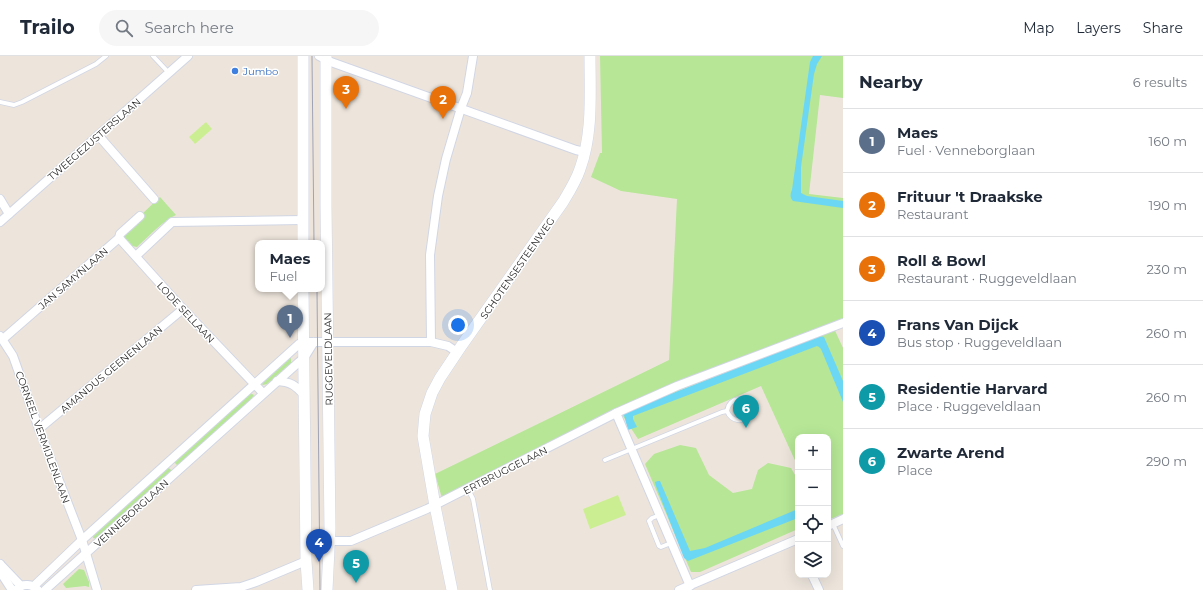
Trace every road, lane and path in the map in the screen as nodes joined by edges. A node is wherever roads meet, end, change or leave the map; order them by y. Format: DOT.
graph roads {
  1 [pos="106,56"];
  2 [pos="153,56"];
  3 [pos="188,56"];
  4 [pos="303,56"];
  5 [pos="473,56"];
  6 [pos="590,56"];
  7 [pos="324,57"];
  8 [pos="169,74"];
  9 [pos="0,102"];
  10 [pos="461,108"];
  11 [pos="98,135"];
  12 [pos="586,152"];
  13 [pos="0,199"];
  14 [pos="154,199"];
  15 [pos="9,214"];
  16 [pos="140,216"];
  17 [pos="302,220"];
  18 [pos="0,222"];
  19 [pos="118,238"];
  20 [pos="303,240"];
  21 [pos="136,256"];
  22 [pos="303,292"];
  23 [pos="183,309"];
  24 [pos="843,323"];
  25 [pos="2,338"];
  26 [pos="309,342"];
  27 [pos="328,342"];
  28 [pos="431,342"];
  29 [pos="457,352"];
  30 [pos="304,358"];
  31 [pos="277,381"];
  32 [pos="255,384"];
  33 [pos="263,394"];
  34 [pos="304,395"];
  35 [pos="727,411"];
  36 [pos="616,413"];
  37 [pos="39,429"];
  38 [pos="631,449"];
  39 [pos="605,460"];
  40 [pos="168,462"];
  41 [pos="178,472"];
  42 [pos="468,489"];
  43 [pos="435,506"];
  44 [pos="660,515"];
  45 [pos="843,519"];
  46 [pos="831,525"];
  47 [pos="831,527"];
  48 [pos="82,540"];
  49 [pos="329,541"];
  50 [pos="795,541"];
  51 [pos="671,543"];
  52 [pos="843,546"];
  53 [pos="85,555"];
  54 [pos="306,561"];
  55 [pos="0,564"];
  56 [pos="813,578"];
  57 [pos="690,586"];
  58 [pos="18,588"];
  59 [pos="36,588"];
  60 [pos="12,590"];
  61 [pos="45,590"];
  62 [pos="97,590"];
  63 [pos="196,590"];
  64 [pos="308,590"];
  65 [pos="327,590"];
  66 [pos="452,590"];
  67 [pos="490,590"];
  68 [pos="679,590"];
  69 [pos="819,590"];
  1 -- 9 [label="lane"];
  2 -- 8 [label="lane"];
  3 -- 8 [label="street, TWEEGEZUSTERSLAAN"];
  4 -- 17 [label="street"];
  5 -- 10 [label="street"];
  6 -- 12 [label="street, SCHOTENSESTEENWEG"];
  7 -- 10 [label="street"];
  7 -- 27 [label="street, RUGGEVELDLAAN"];
  8 -- 11 [label="street, TWEEGEZUSTERSLAAN"];
  10 -- 12 [label="street"];
  10 -- 28 [label="street"];
  11 -- 14 [label="street"];
  11 -- 15 [label="street, TWEEGEZUSTERSLAAN"];
  12 -- 29 [label="street, SCHOTENSESTEENWEG"];
  13 -- 15 [label="street"];
  15 -- 18 [label="street, TWEEGEZUSTERSLAAN"];
  16 -- 19 [label="street, JAN SAMYNLAAN"];
  17 -- 20 [label="street"];
  17 -- 21 [label="street"];
  19 -- 21 [label="street, LODE SELLAAN"];
  19 -- 25 [label="street, JAN SAMYNLAAN"];
  21 -- 23 [label="street, LODE SELLAAN"];
  22 -- 26 [label="street"];
  23 -- 32 [label="street, LODE SELLAAN"];
  23 -- 37 [label="street, AMANDUS GEENENLAAN"];
  24 -- 36 [label="street, ERTBRUGGELAAN"];
  25 -- 37 [label="street, CORNEEL VERMIJLENLAAN"];
  26 -- 27 [label="street"];
  26 -- 30 [label="street"];
  26 -- 32 [label="street, VENNEBORGLAAN"];
  27 -- 28 [label="street"];
  27 -- 49 [label="street, RUGGEVELDLAAN"];
  28 -- 29 [label="street"];
  29 -- 43 [label="street, SCHOTENSESTEENWEG"];
  30 -- 31 [label="street, VENNEBORGLAAN"];
  30 -- 34 [label="street"];
  31 -- 33 [label="street, VENNEBORGLAAN"];
  31 -- 34 [label="street"];
  32 -- 33 [label="street"];
  32 -- 40 [label="street, VENNEBORGLAAN"];
  33 -- 41 [label="street, VENNEBORGLAAN"];
  34 -- 54 [label="street"];
  35 -- 35 [label="lane"];
  35 -- 38 [label="lane"];
  36 -- 38 [label="street"];
  36 -- 42 [label="street, ERTBRUGGELAAN"];
  37 -- 48 [label="street, CORNEEL VERMIJLENLAAN"];
  38 -- 39 [label="lane"];
  38 -- 44 [label="street"];
  40 -- 41 [label="street, VENNEBORGLAAN"];
  40 -- 48 [label="street, VENNEBORGLAAN"];
  41 -- 53 [label="street, VENNEBORGLAAN"];
  42 -- 43 [label="street, ERTBRUGGELAAN"];
  42 -- 67 [label="lane"];
  43 -- 49 [label="street, ERTBRUGGELAAN"];
  43 -- 66 [label="street, SCHOTENSESTEENWEG"];
  44 -- 51 [label="street"];
  44 -- 51 [label="lane"];
  45 -- 46 [label="street"];
  47 -- 52 [label="lane"];
  48 -- 53 [label="street, VENNEBORGLAAN"];
  48 -- 59 [label="street, VENNEBORGLAAN"];
  49 -- 65 [label="street, RUGGEVELDLAAN"];
  50 -- 57 [label="street"];
  51 -- 57 [label="street"];
  53 -- 61 [label="street, VENNEBORGLAAN"];
  53 -- 62 [label="street, VENNEBORGLAAN"];
  54 -- 63 [label="street"];
  54 -- 64 [label="street"];
  55 -- 58 [label="street"];
  55 -- 60 [label="street"];
  56 -- 69 [label="street"];
  57 -- 68 [label="street"];
  58 -- 59 [label="street, VENNEBORGLAAN"];
}
